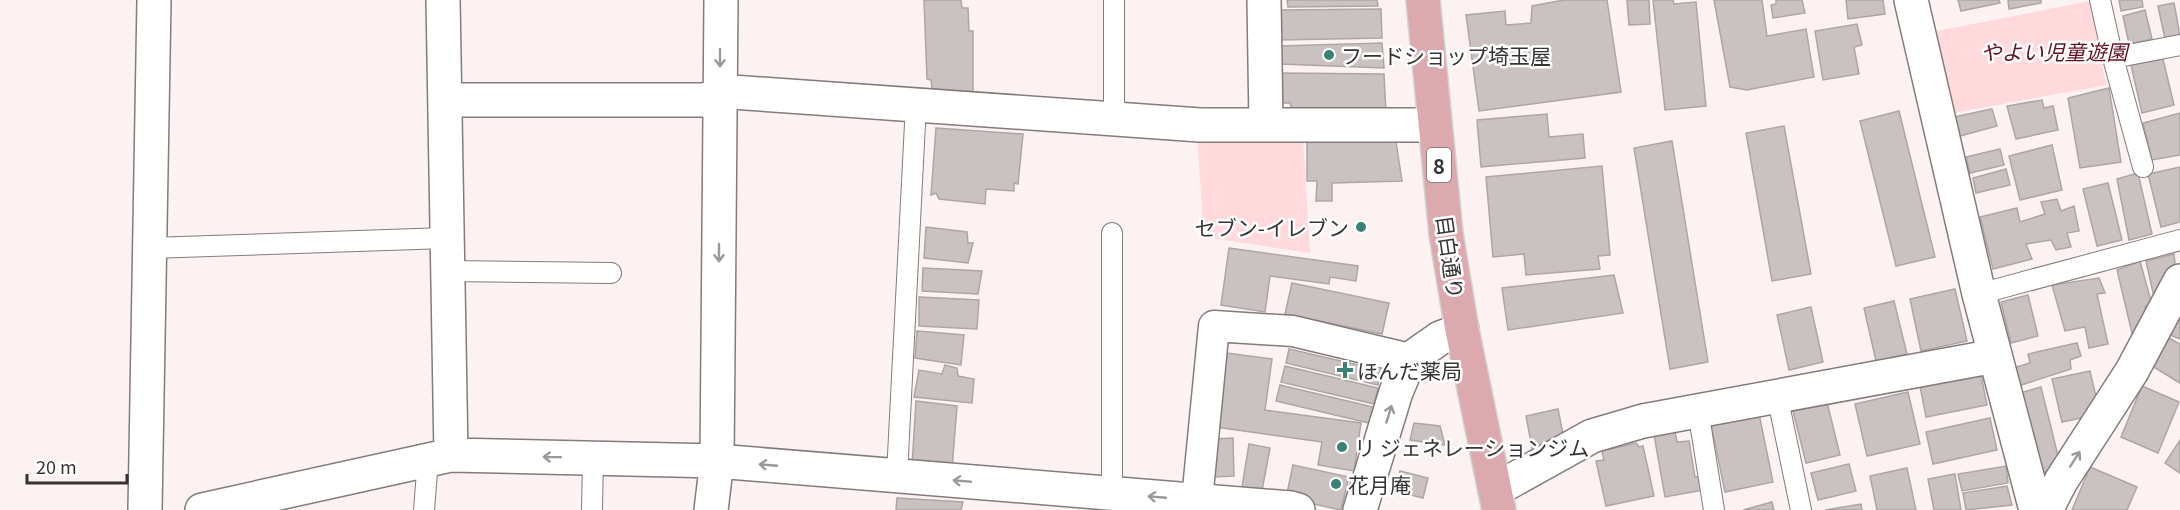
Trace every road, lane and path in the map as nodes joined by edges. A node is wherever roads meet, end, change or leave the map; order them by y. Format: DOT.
graph roads {
  1 [pos="154,0"];
  2 [pos="443,0"];
  3 [pos="720,0"];
  4 [pos="1114,0"];
  5 [pos="1264,0"];
  6 [pos="1423,0"];
  7 [pos="1911,0"];
  8 [pos="2100,0"];
  9 [pos="2180,45"];
  10 [pos="2113,58"];
  11 [pos="720,94"];
  12 [pos="445,100"];
  13 [pos="916,104"];
  14 [pos="1114,118"];
  15 [pos="1266,124"];
  16 [pos="1435,125"];
  17 [pos="2143,167"];
  18 [pos="1112,233"];
  19 [pos="446,238"];
  20 [pos="2180,240"];
  21 [pos="150,248"];
  22 [pos="447,271"];
  23 [pos="611,273"];
  24 [pos="2180,281"];
  25 [pos="1978,294"];
  26 [pos="1462,330"];
  27 [pos="1995,356"];
  28 [pos="1410,359"];
  29 [pos="1777,395"];
  30 [pos="1698,410"];
  31 [pos="439,458"];
  32 [pos="593,458"];
  33 [pos="717,461"];
  34 [pos="897,475"];
  35 [pos="1093,498"];
  36 [pos="1197,500"];
  37 [pos="1497,500"];
  38 [pos="146,510"];
  39 [pos="202,510"];
  40 [pos="424,510"];
  41 [pos="592,510"];
  42 [pos="711,510"];
  43 [pos="1299,510"];
  44 [pos="1360,510"];
  45 [pos="1714,510"];
  46 [pos="1802,510"];
  47 [pos="2036,510"];
  48 [pos="2046,510"];
  1 -- 21 [label="street"];
  2 -- 12 [label="street"];
  3 -- 11 [label="street, one-way"];
  4 -- 14 [label="lane"];
  5 -- 15 [label="street"];
  6 -- 16 [label="main road, 目白通り / 8"];
  7 -- 25 [label="street"];
  8 -- 10 [label="lane"];
  9 -- 10 [label="lane"];
  10 -- 17 [label="lane"];
  11 -- 12 [label="street"];
  11 -- 13 [label="street"];
  11 -- 33 [label="street, one-way"];
  12 -- 19 [label="street"];
  13 -- 14 [label="street"];
  13 -- 34 [label="lane"];
  14 -- 15 [label="street"];
  15 -- 16 [label="street"];
  16 -- 26 [label="main road, 目白通り / 8"];
  18 -- 35 [label="lane"];
  19 -- 21 [label="lane"];
  19 -- 22 [label="street"];
  20 -- 25 [label="lane"];
  21 -- 38 [label="street"];
  22 -- 23 [label="lane"];
  22 -- 31 [label="street"];
  48 -- 24 [label="street, one-way"];
  25 -- 27 [label="street"];
  26 -- 28 [label="street"];
  26 -- 37 [label="main road, 目白通り / 8"];
  27 -- 29 [label="street"];
  27 -- 47 [label="street"];
  28 -- 36 [label="street"];
  44 -- 28 [label="street, one-way"];
  29 -- 30 [label="street"];
  29 -- 46 [label="lane"];
  30 -- 37 [label="street"];
  30 -- 45 [label="lane"];
  32 -- 31 [label="street, one-way"];
  31 -- 39 [label="street"];
  31 -- 40 [label="lane"];
  32 -- 33 [label="street"];
  32 -- 41 [label="lane"];
  34 -- 33 [label="street, one-way"];
  33 -- 42 [label="street"];
  35 -- 34 [label="street, one-way"];
  36 -- 35 [label="street, one-way"];
  36 -- 43 [label="street"];
}
